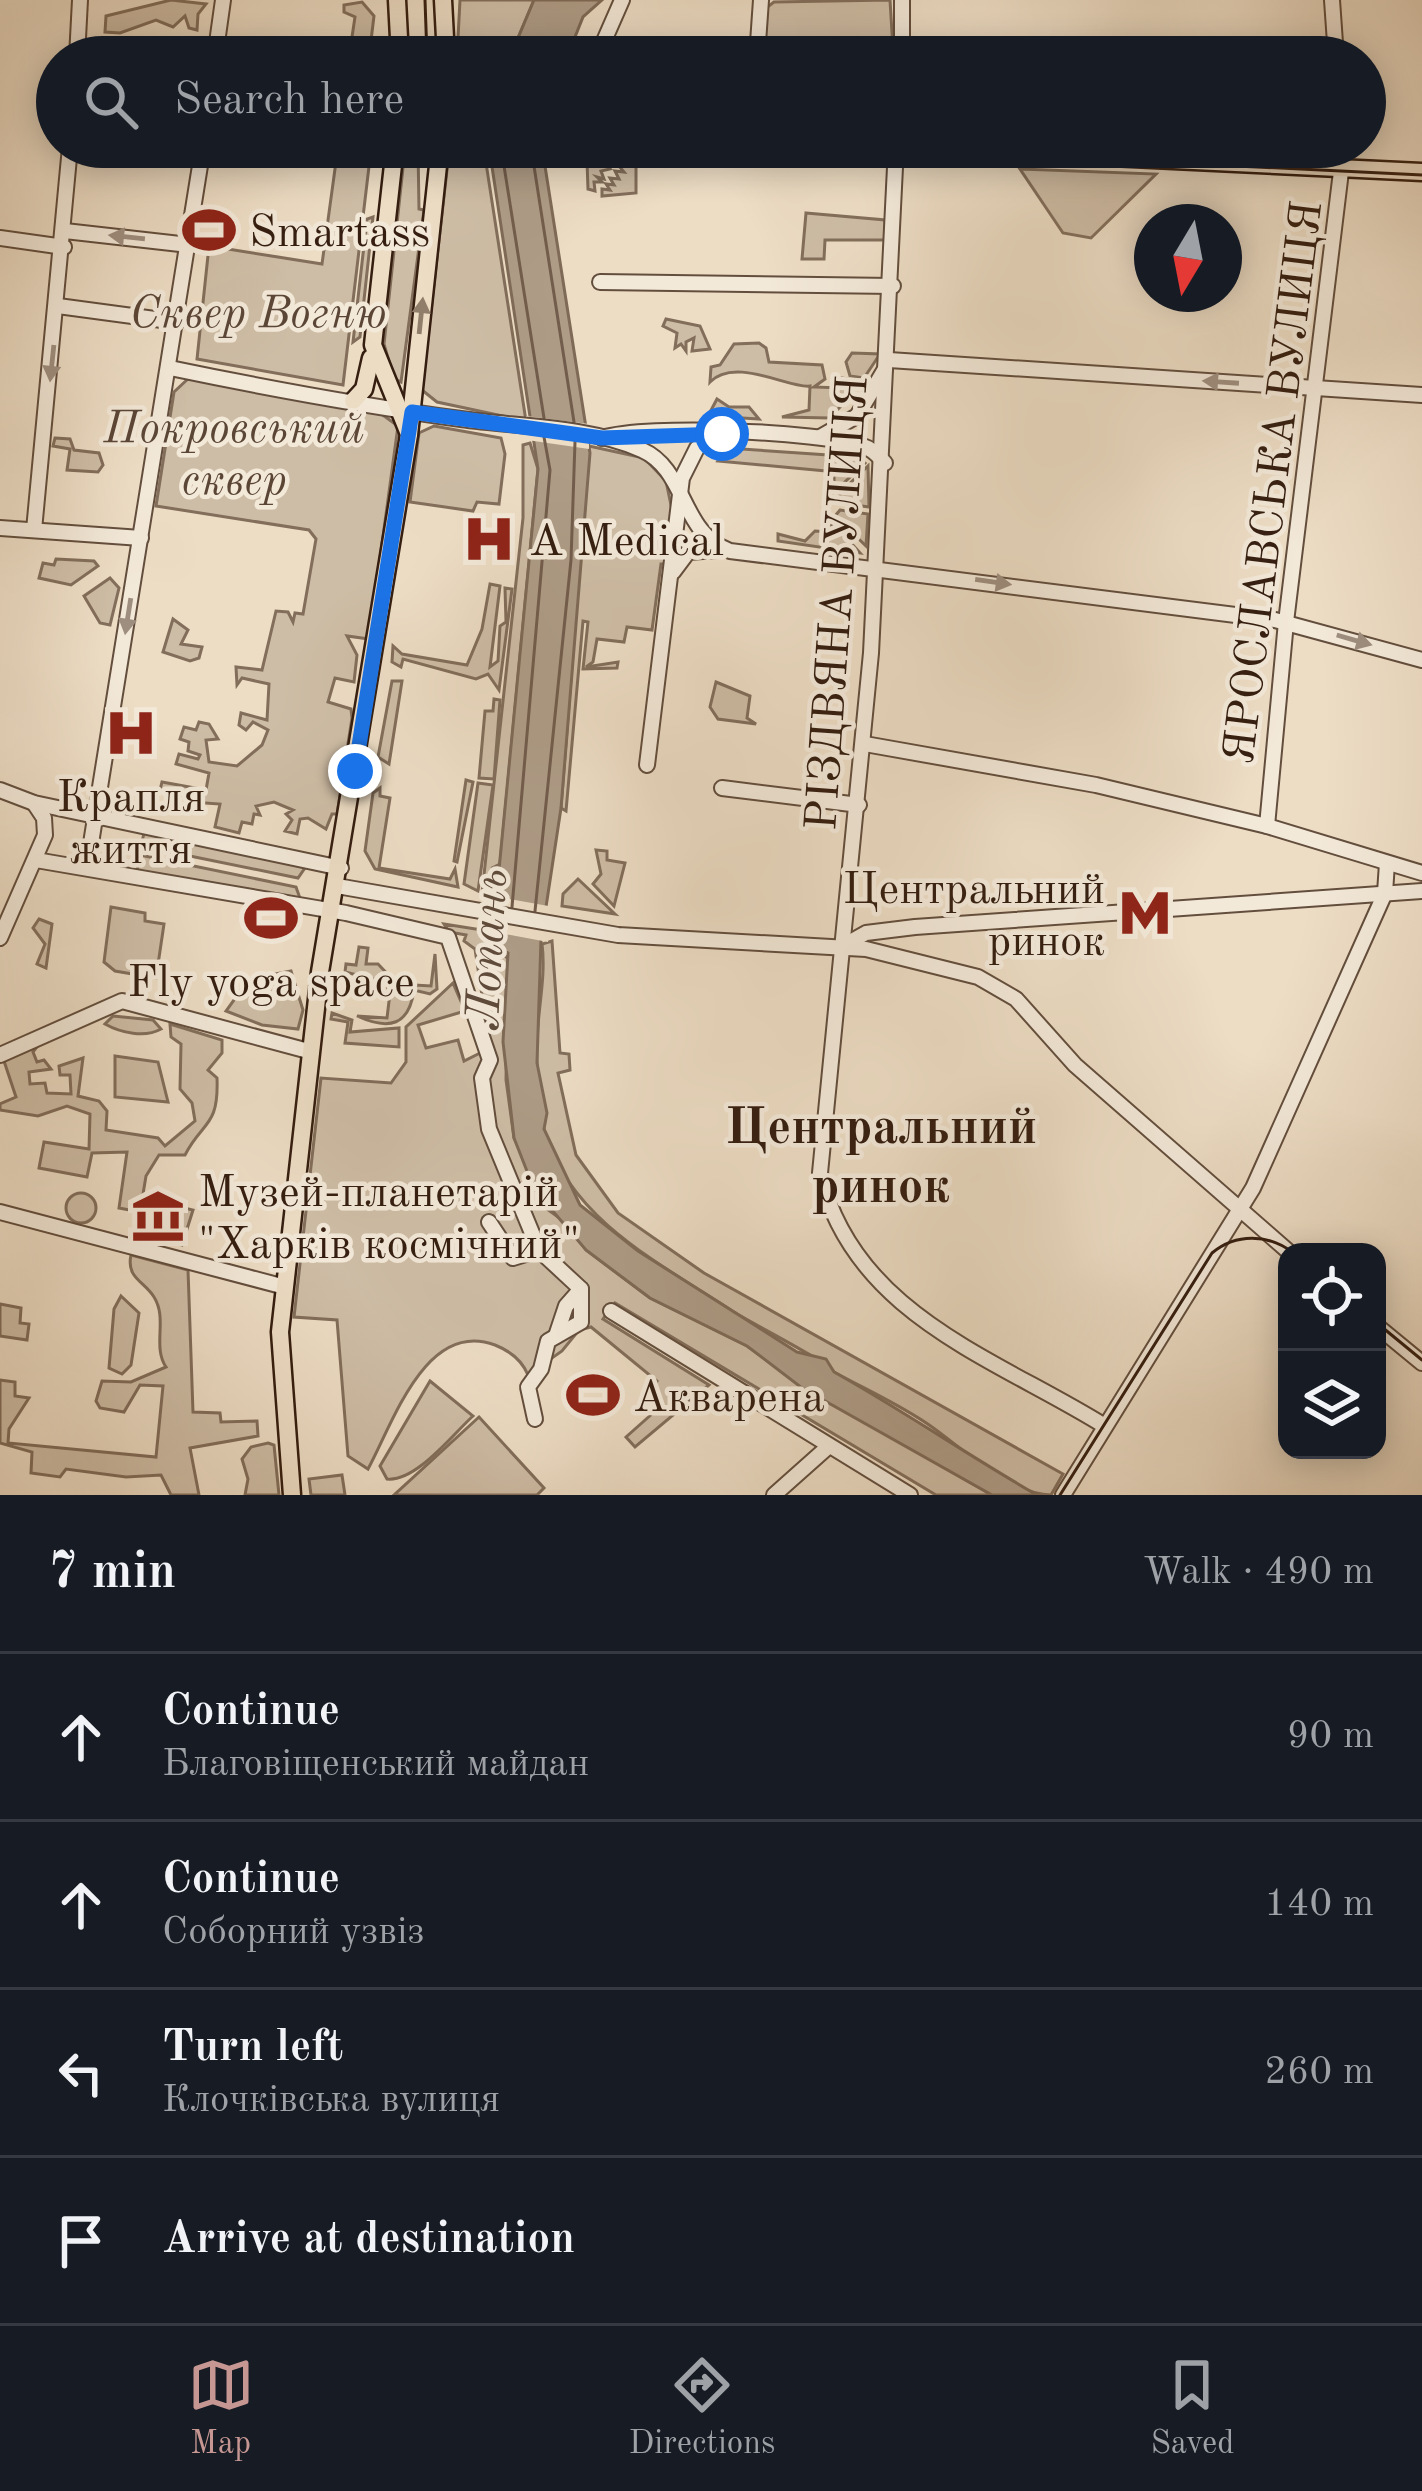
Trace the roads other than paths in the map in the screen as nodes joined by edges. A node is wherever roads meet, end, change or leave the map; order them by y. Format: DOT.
graph roads {
  1 [pos="80,0"];
  2 [pos="223,0"];
  3 [pos="397,0"];
  4 [pos="622,0"];
  5 [pos="761,0"];
  6 [pos="902,0"];
  7 [pos="1332,0"];
  8 [pos="448,6"];
  9 [pos="77,36"];
  10 [pos="218,36"];
  11 [pos="399,36"];
  12 [pos="447,36"];
  13 [pos="606,36"];
  14 [pos="758,36"];
  15 [pos="902,36"];
  16 [pos="1335,36"];
  17 [pos="69,168"];
  18 [pos="199,168"];
  19 [pos="392,168"];
  20 [pos="437,168"];
  21 [pos="899,168"];
  22 [pos="1324,168"];
  23 [pos="1344,169"];
  24 [pos="1422,172"];
  25 [pos="0,238"];
  26 [pos="65,239"];
  27 [pos="189,245"];
  28 [pos="600,282"];
  29 [pos="893,286"];
  30 [pos="58,306"];
  31 [pos="177,322"];
  32 [pos="373,345"];
  33 [pos="889,360"];
  34 [pos="170,368"];
  35 [pos="1315,389"];
  36 [pos="1422,395"];
  37 [pos="352,401"];
  38 [pos="405,411"];
  39 [pos="722,434"];
  40 [pos="596,437"];
  41 [pos="809,438"];
  42 [pos="885,463"];
  43 [pos="679,496"];
  44 [pos="0,528"];
  45 [pos="34,530"];
  46 [pos="141,538"];
  47 [pos="730,551"];
  48 [pos="877,566"];
  49 [pos="671,576"];
  50 [pos="1286,622"];
  51 [pos="1422,660"];
  52 [pos="865,744"];
  53 [pos="647,764"];
  54 [pos="722,788"];
  55 [pos="0,790"];
  56 [pos="34,803"];
  57 [pos="859,805"];
  58 [pos="94,814"];
  59 [pos="1267,826"];
  60 [pos="36,860"];
  61 [pos="1388,863"];
  62 [pos="88,868"];
  63 [pos="1422,873"];
  64 [pos="339,877"];
  65 [pos="1422,891"];
  66 [pos="1384,893"];
  67 [pos="329,911"];
  68 [pos="0,938"];
  69 [pos="842,947"];
  70 [pos="312,1052"];
  71 [pos="2,1053"];
  72 [pos="1239,1208"];
  73 [pos="0,1213"];
  74 [pos="489,1222"];
  75 [pos="1279,1243"];
  76 [pos="539,1250"];
  77 [pos="285,1287"];
  78 [pos="611,1311"];
  79 [pos="1386,1333"];
  80 [pos="1422,1363"];
  81 [pos="535,1419"];
  82 [pos="1103,1426"];
  83 [pos="829,1446"];
  84 [pos="1065,1492"];
  85 [pos="292,1495"];
  86 [pos="774,1495"];
  87 [pos="910,1495"];
  1 -- 9 [label="street"];
  2 -- 10 [label="street"];
  3 -- 11 [label="main road"];
  4 -- 13 [label="street"];
  5 -- 14 [label="street"];
  6 -- 15 [label="street"];
  7 -- 16 [label="street"];
  8 -- 12 [label="main road"];
  17 -- 26 [label="street"];
  18 -- 27 [label="street"];
  19 -- 32 [label="main road"];
  38 -- 20 [label="main road, one-way"];
  21 -- 29 [label="street, РІЗДВЯНА ВУЛИЦЯ"];
  22 -- 23 [label="main road"];
  23 -- 24 [label="main road"];
  23 -- 35 [label="street, ЯРОСЛАВСЬКА ВУЛИЦЯ"];
  25 -- 26 [label="street"];
  27 -- 26 [label="street, one-way"];
  26 -- 30 [label="street"];
  27 -- 31 [label="street"];
  28 -- 29 [label="street"];
  29 -- 33 [label="street, РІЗДВЯНА ВУЛИЦЯ"];
  30 -- 31 [label="street"];
  30 -- 45 [label="street, one-way"];
  31 -- 34 [label="street"];
  32 -- 37 [label="main road"];
  32 -- 38 [label="main road"];
  35 -- 33 [label="street, one-way"];
  33 -- 41 [label="street"];
  33 -- 42 [label="street, РІЗДВЯНА ВУЛИЦЯ"];
  34 -- 37 [label="street"];
  34 -- 46 [label="street"];
  35 -- 36 [label="street"];
  35 -- 50 [label="street, ЯРОСЛАВСЬКА ВУЛИЦЯ"];
  37 -- 38 [label="street"];
  38 -- 40 [label="street"];
  38 -- 64 [label="main road"];
  39 -- 40 [label="street"];
  39 -- 41 [label="street"];
  39 -- 43 [label="street"];
  40 -- 43 [label="street"];
  41 -- 42 [label="street"];
  42 -- 48 [label="street, РІЗДВЯНА ВУЛИЦЯ"];
  43 -- 47 [label="street"];
  43 -- 49 [label="street"];
  44 -- 45 [label="street"];
  45 -- 46 [label="street"];
  46 -- 58 [label="street, one-way"];
  47 -- 48 [label="street"];
  47 -- 49 [label="street"];
  48 -- 50 [label="street, one-way"];
  48 -- 52 [label="street, РІЗДВЯНА ВУЛИЦЯ"];
  49 -- 53 [label="street"];
  50 -- 51 [label="street, one-way"];
  50 -- 59 [label="street, ЯРОСЛАВСЬКА ВУЛИЦЯ"];
  52 -- 57 [label="street, РІЗДВЯНА ВУЛИЦЯ"];
  52 -- 59 [label="street"];
  54 -- 57 [label="street"];
  55 -- 56 [label="street"];
  56 -- 58 [label="street"];
  56 -- 60 [label="street"];
  57 -- 69 [label="street, РІЗДВЯНА ВУЛИЦЯ"];
  58 -- 62 [label="street"];
  58 -- 64 [label="street"];
  59 -- 61 [label="street"];
  60 -- 62 [label="street"];
  60 -- 68 [label="street"];
  61 -- 63 [label="street"];
  61 -- 66 [label="street"];
  62 -- 67 [label="street"];
  64 -- 67 [label="main road"];
  64 -- 69 [label="street"];
  65 -- 66 [label="street"];
  66 -- 69 [label="street"];
  66 -- 72 [label="street"];
  67 -- 70 [label="main road"];
  67 -- 76 [label="street"];
  69 -- 72 [label="street"];
  69 -- 82 [label="street, РІЗДВЯНА ВУЛИЦЯ"];
  70 -- 71 [label="street"];
  70 -- 77 [label="main road"];
  72 -- 75 [label="street"];
  72 -- 82 [label="street"];
  73 -- 77 [label="street"];
  74 -- 76 [label="street"];
  76 -- 81 [label="street"];
  77 -- 85 [label="main road"];
  78 -- 83 [label="street"];
  79 -- 80 [label="street"];
  82 -- 84 [label="street"];
  83 -- 86 [label="street"];
  83 -- 87 [label="street"];
}
